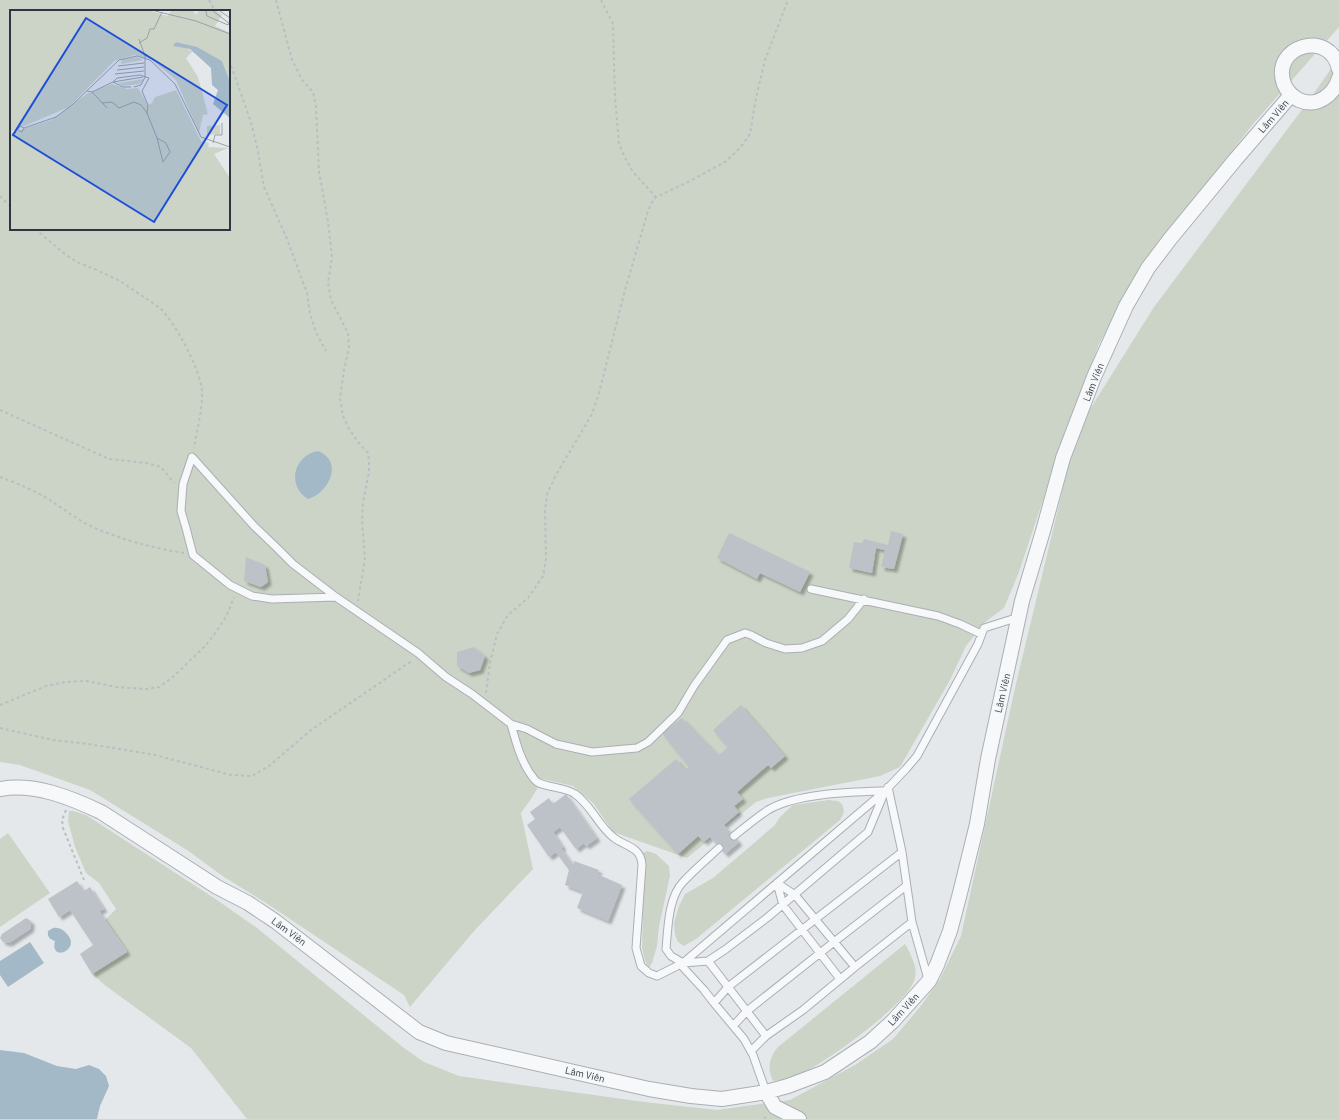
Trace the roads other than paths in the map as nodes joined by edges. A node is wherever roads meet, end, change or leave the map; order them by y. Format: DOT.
graph roads {
  1 [pos="1334,48"];
  2 [pos="1339,69"];
  3 [pos="1339,78"];
  4 [pos="1292,95"];
  5 [pos="810,589"];
  6 [pos="336,597"];
  7 [pos="864,599"];
  8 [pos="1019,618"];
  9 [pos="981,634"];
  10 [pos="511,724"];
  11 [pos="0,789"];
  12 [pos="887,789"];
  13 [pos="734,836"];
  14 [pos="719,848"];
  15 [pos="902,852"];
  16 [pos="778,883"];
  17 [pos="906,886"];
  18 [pos="795,895"];
  19 [pos="783,905"];
  20 [pos="815,919"];
  21 [pos="912,922"];
  22 [pos="801,929"];
  23 [pos="834,942"];
  24 [pos="820,953"];
  25 [pos="708,961"];
  26 [pos="681,964"];
  27 [pos="855,967"];
  28 [pos="840,979"];
  29 [pos="929,982"];
  30 [pos="728,987"];
  31 [pos="714,1003"];
  32 [pos="747,1011"];
  33 [pos="733,1026"];
  34 [pos="766,1036"];
  35 [pos="751,1051"];
  36 [pos="766,1092"];
  37 [pos="799,1119"];
  1 -- 2 [label="street, Lâm Viên"];
  1 -- 4 [label="street, Lâm Viên"];
  3 -- 4 [label="street, Lâm Viên"];
  4 -- 8 [label="street, Lâm Viên"];
  5 -- 7 [label="lane"];
  6 -- 6 [label="lane"];
  6 -- 10 [label="lane"];
  7 -- 9 [label="lane"];
  7 -- 10 [label="lane"];
  8 -- 9 [label="lane"];
  8 -- 29 [label="street, Lâm Viên"];
  9 -- 12 [label="lane"];
  10 -- 26 [label="lane"];
  11 -- 36 [label="street, Lâm Viên"];
  12 -- 13 [label="lane"];
  12 -- 15 [label="lane"];
  12 -- 16 [label="lane"];
  12 -- 18 [label="lane"];
  14 -- 26 [label="lane"];
  15 -- 17 [label="lane"];
  15 -- 20 [label="lane"];
  16 -- 18 [label="lane"];
  16 -- 19 [label="lane"];
  16 -- 26 [label="lane"];
  17 -- 21 [label="lane"];
  17 -- 23 [label="lane"];
  18 -- 19 [label="lane"];
  18 -- 20 [label="lane"];
  19 -- 22 [label="lane"];
  19 -- 25 [label="lane"];
  20 -- 22 [label="lane"];
  20 -- 23 [label="lane"];
  21 -- 27 [label="lane"];
  21 -- 29 [label="lane"];
  22 -- 24 [label="lane"];
  22 -- 30 [label="lane"];
  23 -- 24 [label="lane"];
  23 -- 27 [label="lane"];
  24 -- 28 [label="lane"];
  24 -- 32 [label="lane"];
  25 -- 26 [label="lane"];
  25 -- 30 [label="lane"];
  26 -- 31 [label="lane"];
  27 -- 28 [label="lane"];
  28 -- 34 [label="lane"];
  29 -- 36 [label="street, Lâm Viên"];
  30 -- 31 [label="lane"];
  30 -- 32 [label="lane"];
  31 -- 33 [label="lane"];
  32 -- 33 [label="lane"];
  32 -- 34 [label="lane"];
  33 -- 35 [label="lane"];
  34 -- 35 [label="lane"];
  35 -- 36 [label="lane"];
  36 -- 37 [label="street"];
}
